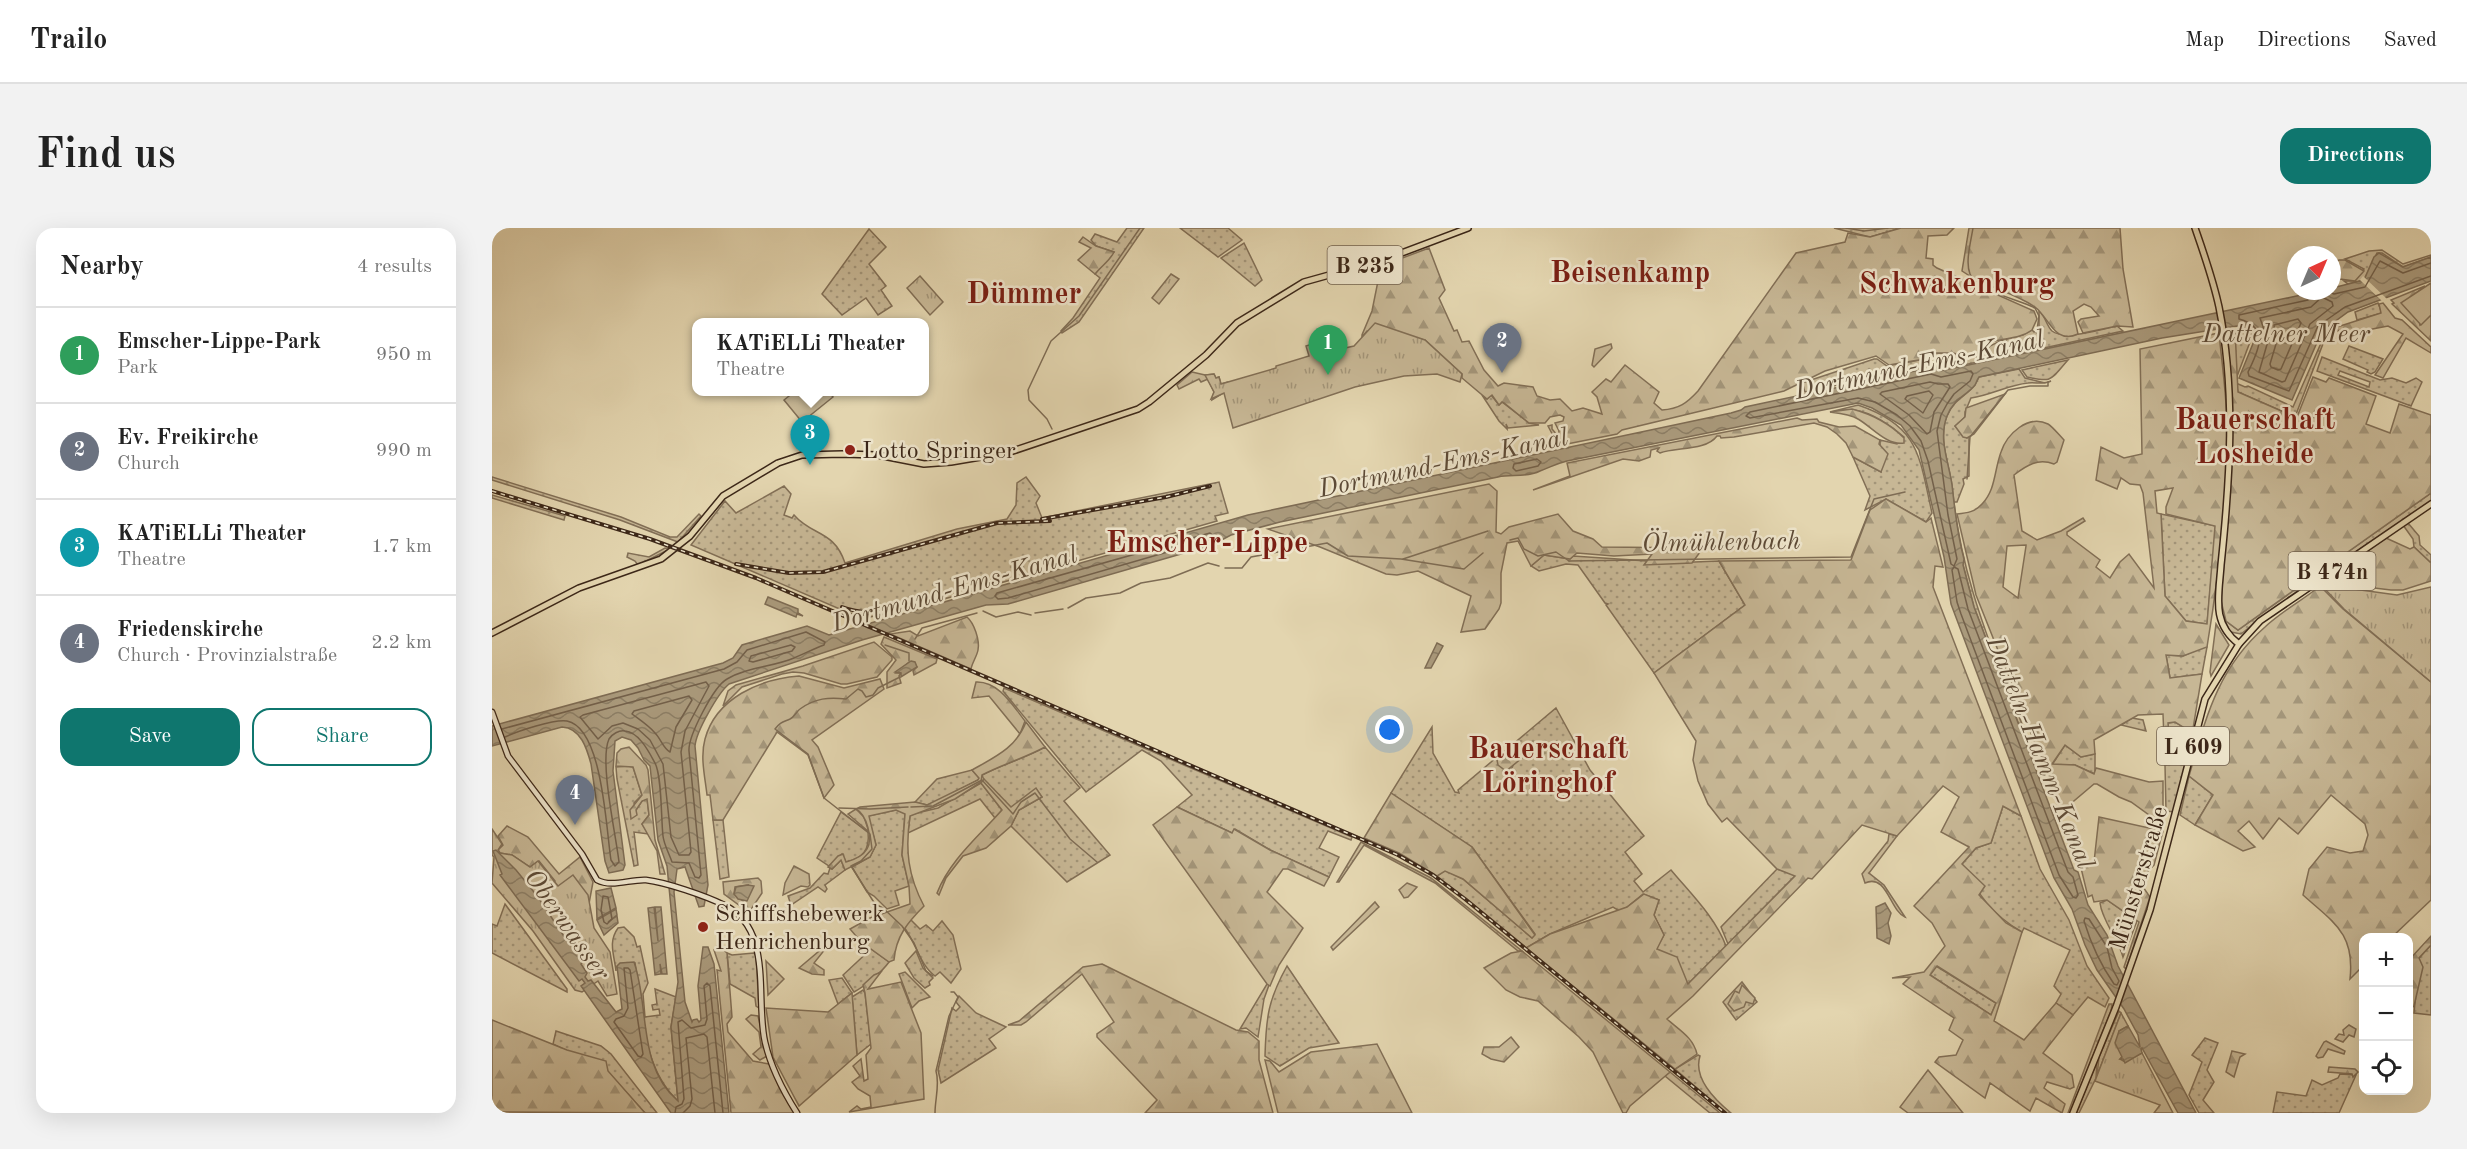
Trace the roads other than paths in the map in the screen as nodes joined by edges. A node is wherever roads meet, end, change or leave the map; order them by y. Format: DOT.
graph roads {
  1 [pos="1468,228"];
  2 [pos="2194,228"];
  3 [pos="2431,504"];
  4 [pos="492,633"];
  5 [pos="2227,633"];
  6 [pos="2247,634"];
  7 [pos="2239,644"];
  8 [pos="492,712"];
  9 [pos="797,1113"];
  10 [pos="2073,1113"];
  1 -- 4 [label="main road, B 235"];
  2 -- 5 [label="main road"];
  3 -- 6 [label="main road, B 474n"];
  5 -- 6 [label="main road"];
  5 -- 7 [label="main road"];
  6 -- 7 [label="main road, B 474n"];
  7 -- 10 [label="main road, Münsterstraße / L 609"];
  8 -- 9 [label="main road"];
}
